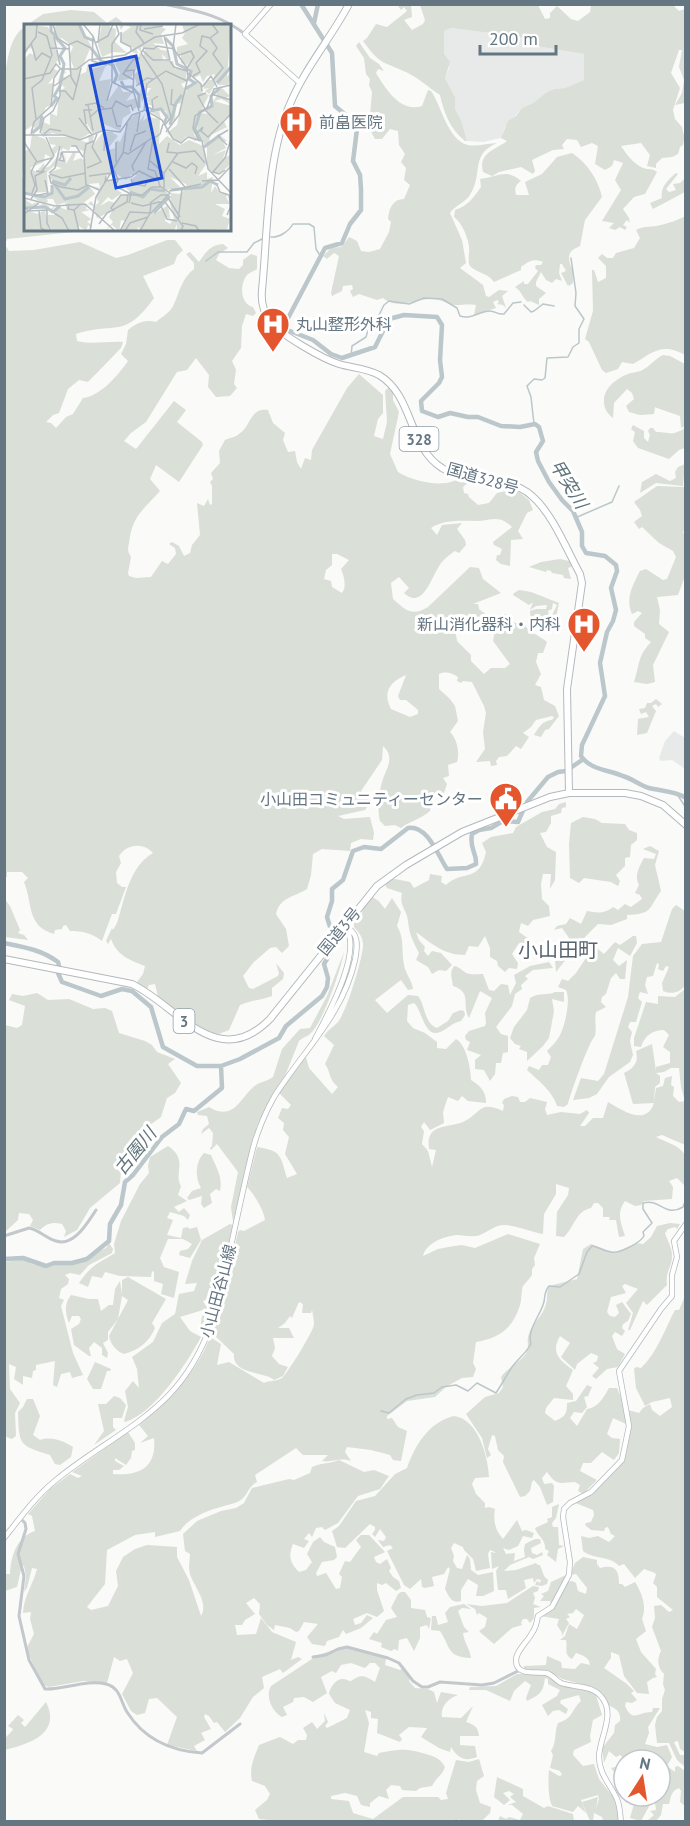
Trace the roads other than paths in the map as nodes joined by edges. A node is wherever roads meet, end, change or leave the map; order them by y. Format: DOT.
graph roads {
  1 [pos="164,4"];
  2 [pos="272,4"];
  3 [pos="349,4"];
  4 [pos="186,7"];
  5 [pos="229,24"];
  6 [pos="231,25"];
  7 [pos="245,34"];
  8 [pos="300,83"];
  9 [pos="569,793"];
  10 [pos="686,825"];
  11 [pos="343,925"];
  12 [pos="4,959"];
  13 [pos="96,1210"];
  14 [pos="686,1224"];
  15 [pos="4,1236"];
  16 [pos="20,1518"];
  17 [pos="4,1538"];
  18 [pos="313,1657"];
  19 [pos="520,1670"];
  20 [pos="240,1724"];
  21 [pos="621,1821"];
  1 -- 4 [label="street"];
  2 -- 7 [label="main road"];
  3 -- 8 [label="highway, 国道328号 / 328"];
  4 -- 5 [label="street"];
  6 -- 7 [label="street"];
  7 -- 8 [label="main road"];
  8 -- 9 [label="highway, 国道328号 / 328"];
  9 -- 10 [label="highway, 国道3号 / 3"];
  9 -- 11 [label="highway, 国道3号 / 3"];
  11 -- 12 [label="highway, 国道3号 / 3"];
  11 -- 16 [label="main road, 小山田谷山線"];
  13 -- 15 [label="street"];
  14 -- 19 [label="main road"];
  16 -- 17 [label="main road, 小山田谷山線"];
  16 -- 20 [label="street"];
  18 -- 19 [label="street"];
  19 -- 21 [label="main road"];
}
